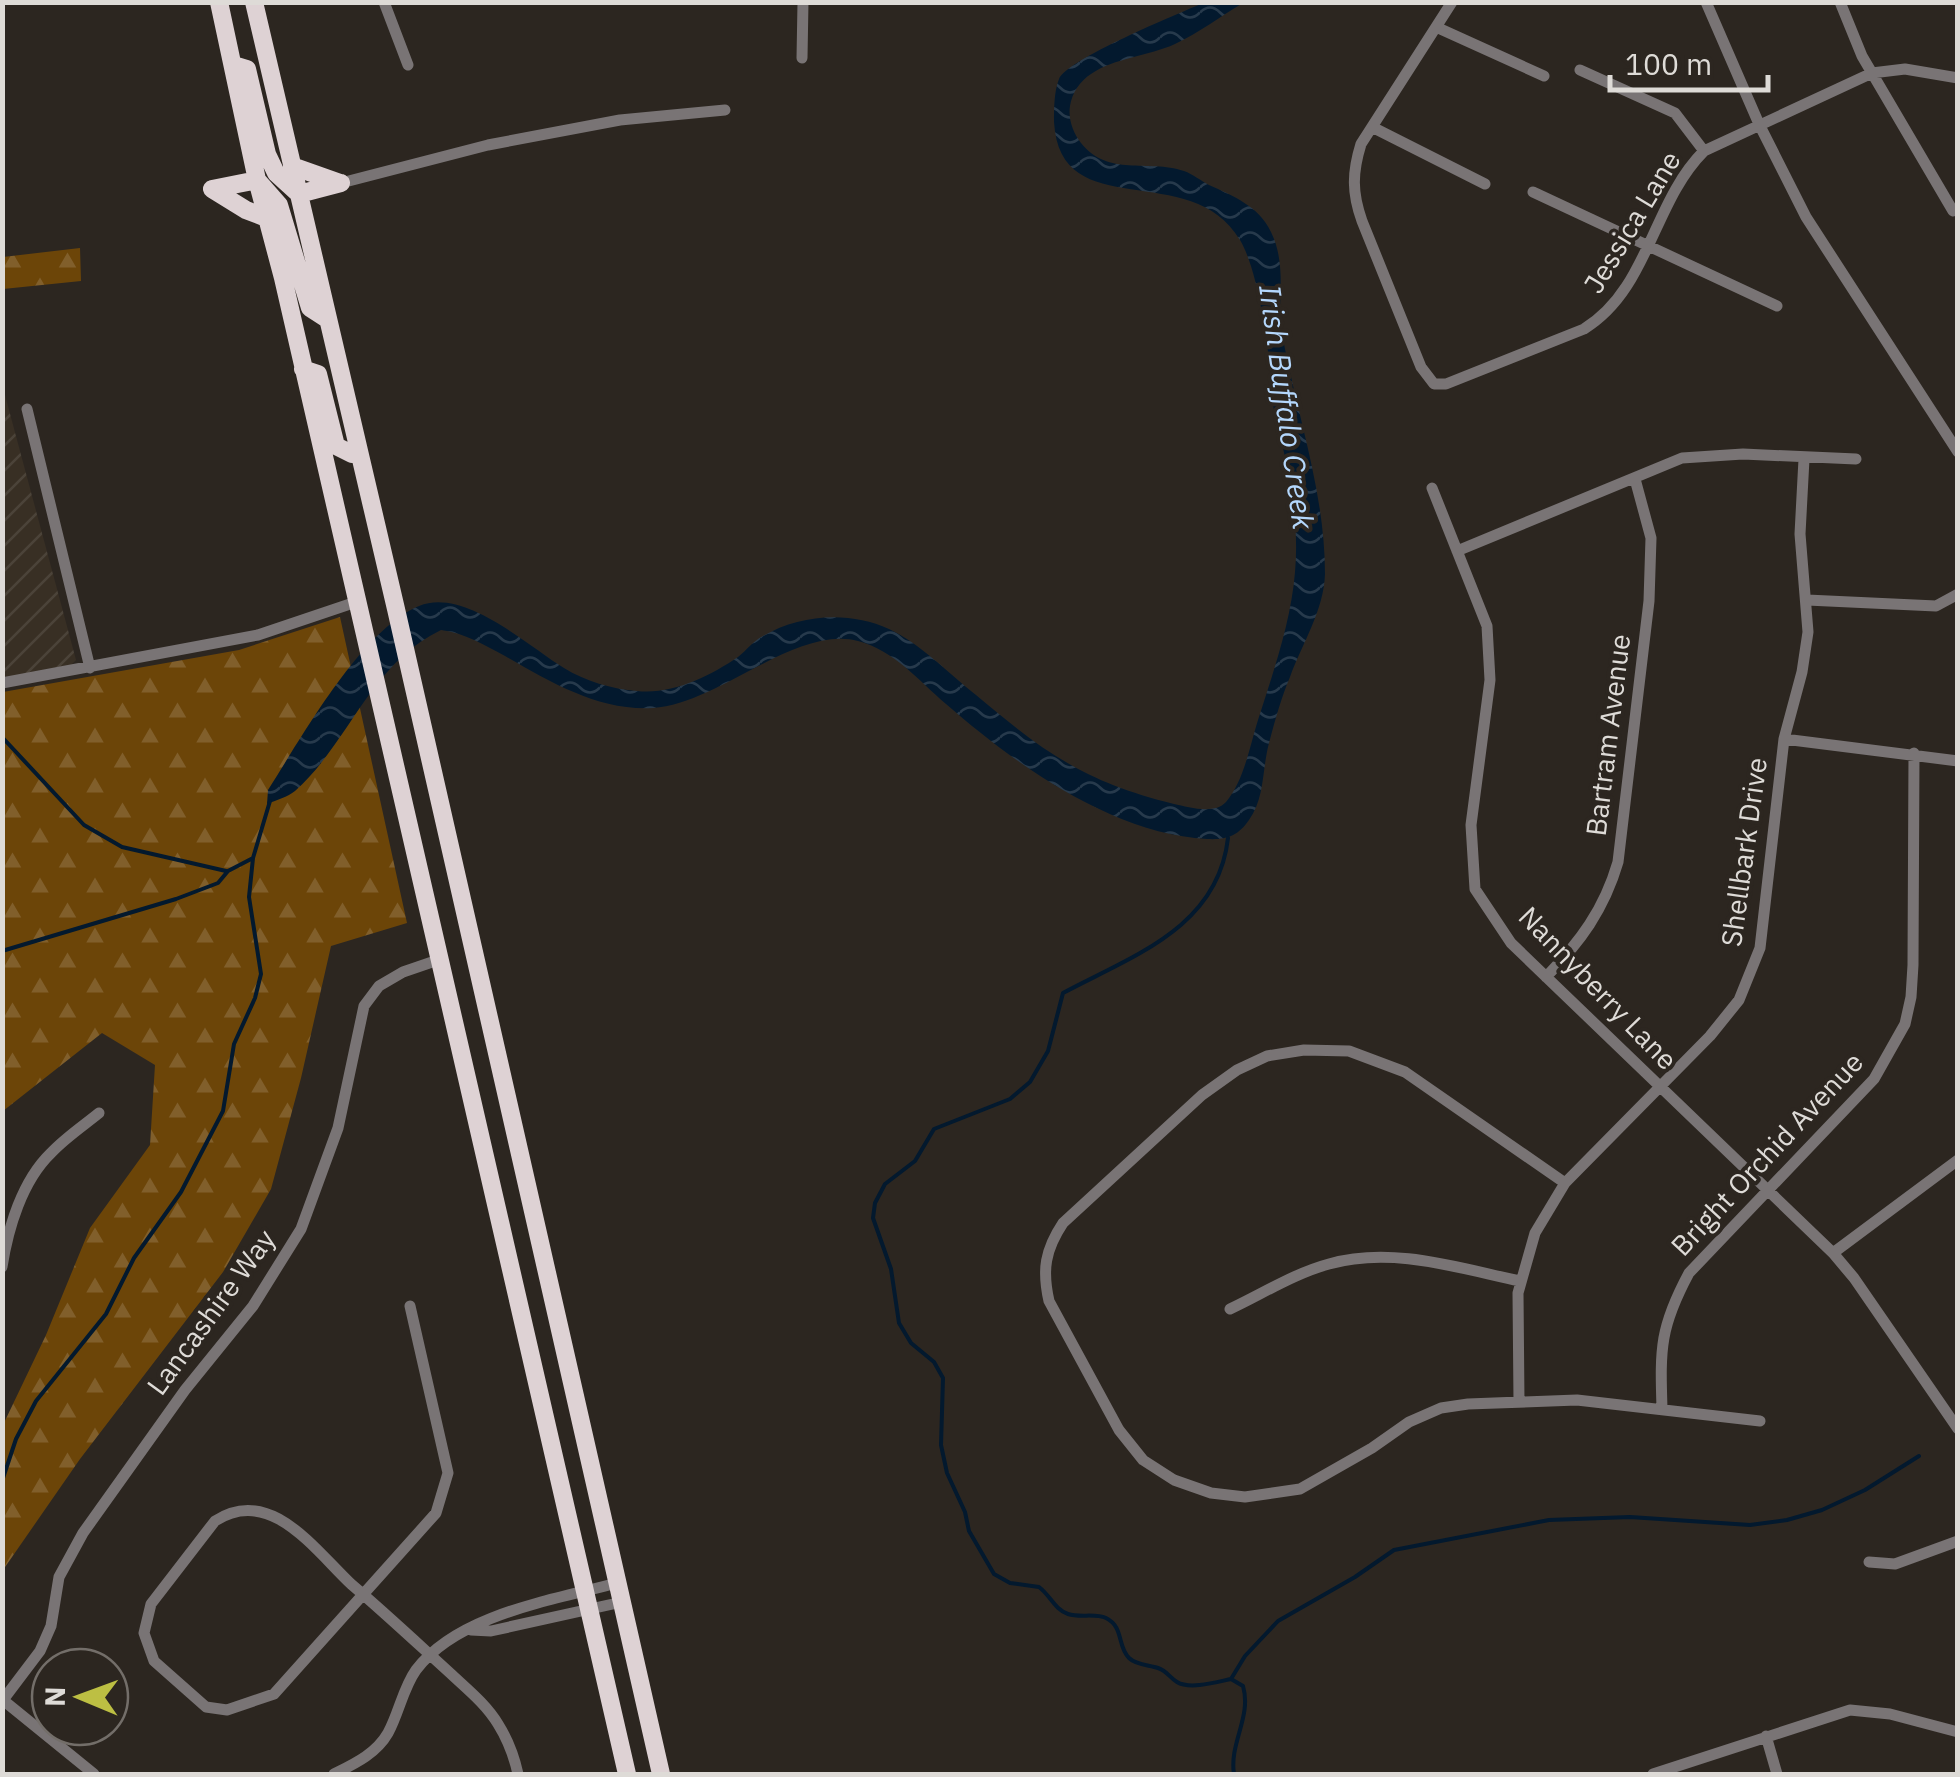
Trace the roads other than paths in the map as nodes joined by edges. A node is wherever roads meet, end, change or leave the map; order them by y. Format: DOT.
graph roads {
  1 [pos="219,2"];
  2 [pos="254,2"];
  3 [pos="384,2"];
  4 [pos="803,2"];
  5 [pos="1452,2"];
  6 [pos="1706,2"];
  7 [pos="1840,2"];
  8 [pos="1436,27"];
  9 [pos="802,58"];
  10 [pos="408,64"];
  11 [pos="234,65"];
  12 [pos="1580,70"];
  13 [pos="1872,73"];
  14 [pos="1544,76"];
  15 [pos="1958,78"];
  16 [pos="725,110"];
  17 [pos="1759,124"];
  18 [pos="1372,128"];
  19 [pos="1704,151"];
  20 [pos="292,166"];
  21 [pos="257,180"];
  22 [pos="341,183"];
  23 [pos="1485,184"];
  24 [pos="1533,192"];
  25 [pos="298,194"];
  26 [pos="1952,211"];
  27 [pos="269,219"];
  28 [pos="1648,246"];
  29 [pos="1777,306"];
  30 [pos="328,319"];
  31 [pos="303,368"];
  32 [pos="28,410"];
  33 [pos="358,452"];
  34 [pos="1958,452"];
  35 [pos="1804,458"];
  36 [pos="1856,459"];
  37 [pos="1635,478"];
  38 [pos="1432,488"];
  39 [pos="1457,551"];
  40 [pos="1958,594"];
  41 [pos="1807,600"];
  42 [pos="356,602"];
  43 [pos="90,668"];
  44 [pos="2,683"];
  45 [pos="1784,739"];
  46 [pos="1914,753"];
  47 [pos="1958,760"];
  48 [pos="438,960"];
  49 [pos="1546,977"];
  50 [pos="1660,1088"];
  51 [pos="99,1112"];
  52 [pos="1956,1163"];
  53 [pos="1565,1183"];
  54 [pos="1768,1191"];
  55 [pos="1833,1253"];
  56 [pos="2,1267"];
  57 [pos="1520,1281"];
  58 [pos="410,1306"];
  59 [pos="1230,1309"];
  60 [pos="1519,1402"];
  61 [pos="1662,1408"];
  62 [pos="1760,1421"];
  63 [pos="1958,1429"];
  64 [pos="1958,1542"];
  65 [pos="1869,1562"];
  66 [pos="618,1583"];
  67 [pos="362,1593"];
  68 [pos="587,1601"];
  69 [pos="622,1602"];
  70 [pos="431,1655"];
  71 [pos="2,1700"];
  72 [pos="1958,1732"];
  73 [pos="1766,1736"];
  74 [pos="94,1774"];
  75 [pos="334,1774"];
  76 [pos="518,1774"];
  77 [pos="627,1774"];
  78 [pos="660,1774"];
  79 [pos="1653,1774"];
  80 [pos="1778,1774"];
  1 -- 11 [label="highway"];
  2 -- 20 [label="highway"];
  3 -- 10 [label="street"];
  4 -- 9 [label="street"];
  5 -- 8 [label="street"];
  6 -- 17 [label="street"];
  7 -- 13 [label="street"];
  8 -- 14 [label="street"];
  8 -- 18 [label="street"];
  11 -- 21 [label="highway"];
  11 -- 25 [label="highway"];
  12 -- 19 [label="street"];
  13 -- 15 [label="street"];
  13 -- 17 [label="street, Jessica Lane"];
  13 -- 26 [label="street"];
  16 -- 22 [label="street"];
  17 -- 19 [label="street, Jessica Lane"];
  17 -- 34 [label="street"];
  18 -- 23 [label="street"];
  18 -- 28 [label="street, Jessica Lane"];
  19 -- 28 [label="street, Jessica Lane"];
  20 -- 22 [label="highway"];
  20 -- 25 [label="highway"];
  21 -- 27 [label="highway"];
  21 -- 27 [label="highway"];
  21 -- 30 [label="highway"];
  22 -- 25 [label="highway"];
  24 -- 28 [label="street"];
  25 -- 30 [label="highway"];
  27 -- 31 [label="highway"];
  28 -- 29 [label="street"];
  30 -- 33 [label="highway"];
  31 -- 33 [label="highway"];
  31 -- 42 [label="highway"];
  32 -- 43 [label="street"];
  33 -- 66 [label="highway"];
  35 -- 36 [label="street"];
  35 -- 37 [label="street"];
  35 -- 41 [label="street, Shellbark Drive"];
  37 -- 39 [label="street"];
  37 -- 49 [label="street, Bartram Avenue"];
  38 -- 39 [label="street, Nannyberry Lane"];
  39 -- 49 [label="street, Nannyberry Lane"];
  40 -- 41 [label="street"];
  41 -- 45 [label="street, Shellbark Drive"];
  42 -- 43 [label="street"];
  42 -- 48 [label="highway"];
  43 -- 44 [label="street"];
  45 -- 46 [label="street"];
  45 -- 50 [label="street, Shellbark Drive"];
  46 -- 47 [label="street"];
  46 -- 54 [label="street, Bright Orchid Avenue"];
  48 -- 68 [label="highway"];
  48 -- 71 [label="street, Lancashire Way"];
  49 -- 50 [label="street, Nannyberry Lane"];
  50 -- 53 [label="street, Shellbark Drive"];
  50 -- 54 [label="street, Nannyberry Lane"];
  51 -- 56 [label="street"];
  52 -- 55 [label="street"];
  53 -- 57 [label="street, Shellbark Drive"];
  53 -- 60 [label="street"];
  54 -- 55 [label="street, Nannyberry Lane"];
  54 -- 61 [label="street, Bright Orchid Avenue"];
  55 -- 63 [label="street, Nannyberry Lane"];
  57 -- 59 [label="street"];
  57 -- 60 [label="street, Shellbark Drive"];
  58 -- 67 [label="street"];
  60 -- 61 [label="street"];
  61 -- 62 [label="street"];
  64 -- 65 [label="street"];
  66 -- 68 [label="street"];
  66 -- 69 [label="highway"];
  67 -- 67 [label="street"];
  67 -- 70 [label="street"];
  68 -- 69 [label="street"];
  68 -- 70 [label="street"];
  68 -- 77 [label="highway"];
  69 -- 78 [label="highway"];
  70 -- 75 [label="street"];
  70 -- 76 [label="street"];
  71 -- 74 [label="street"];
  72 -- 73 [label="street"];
  73 -- 79 [label="street"];
  73 -- 80 [label="street"];
}
